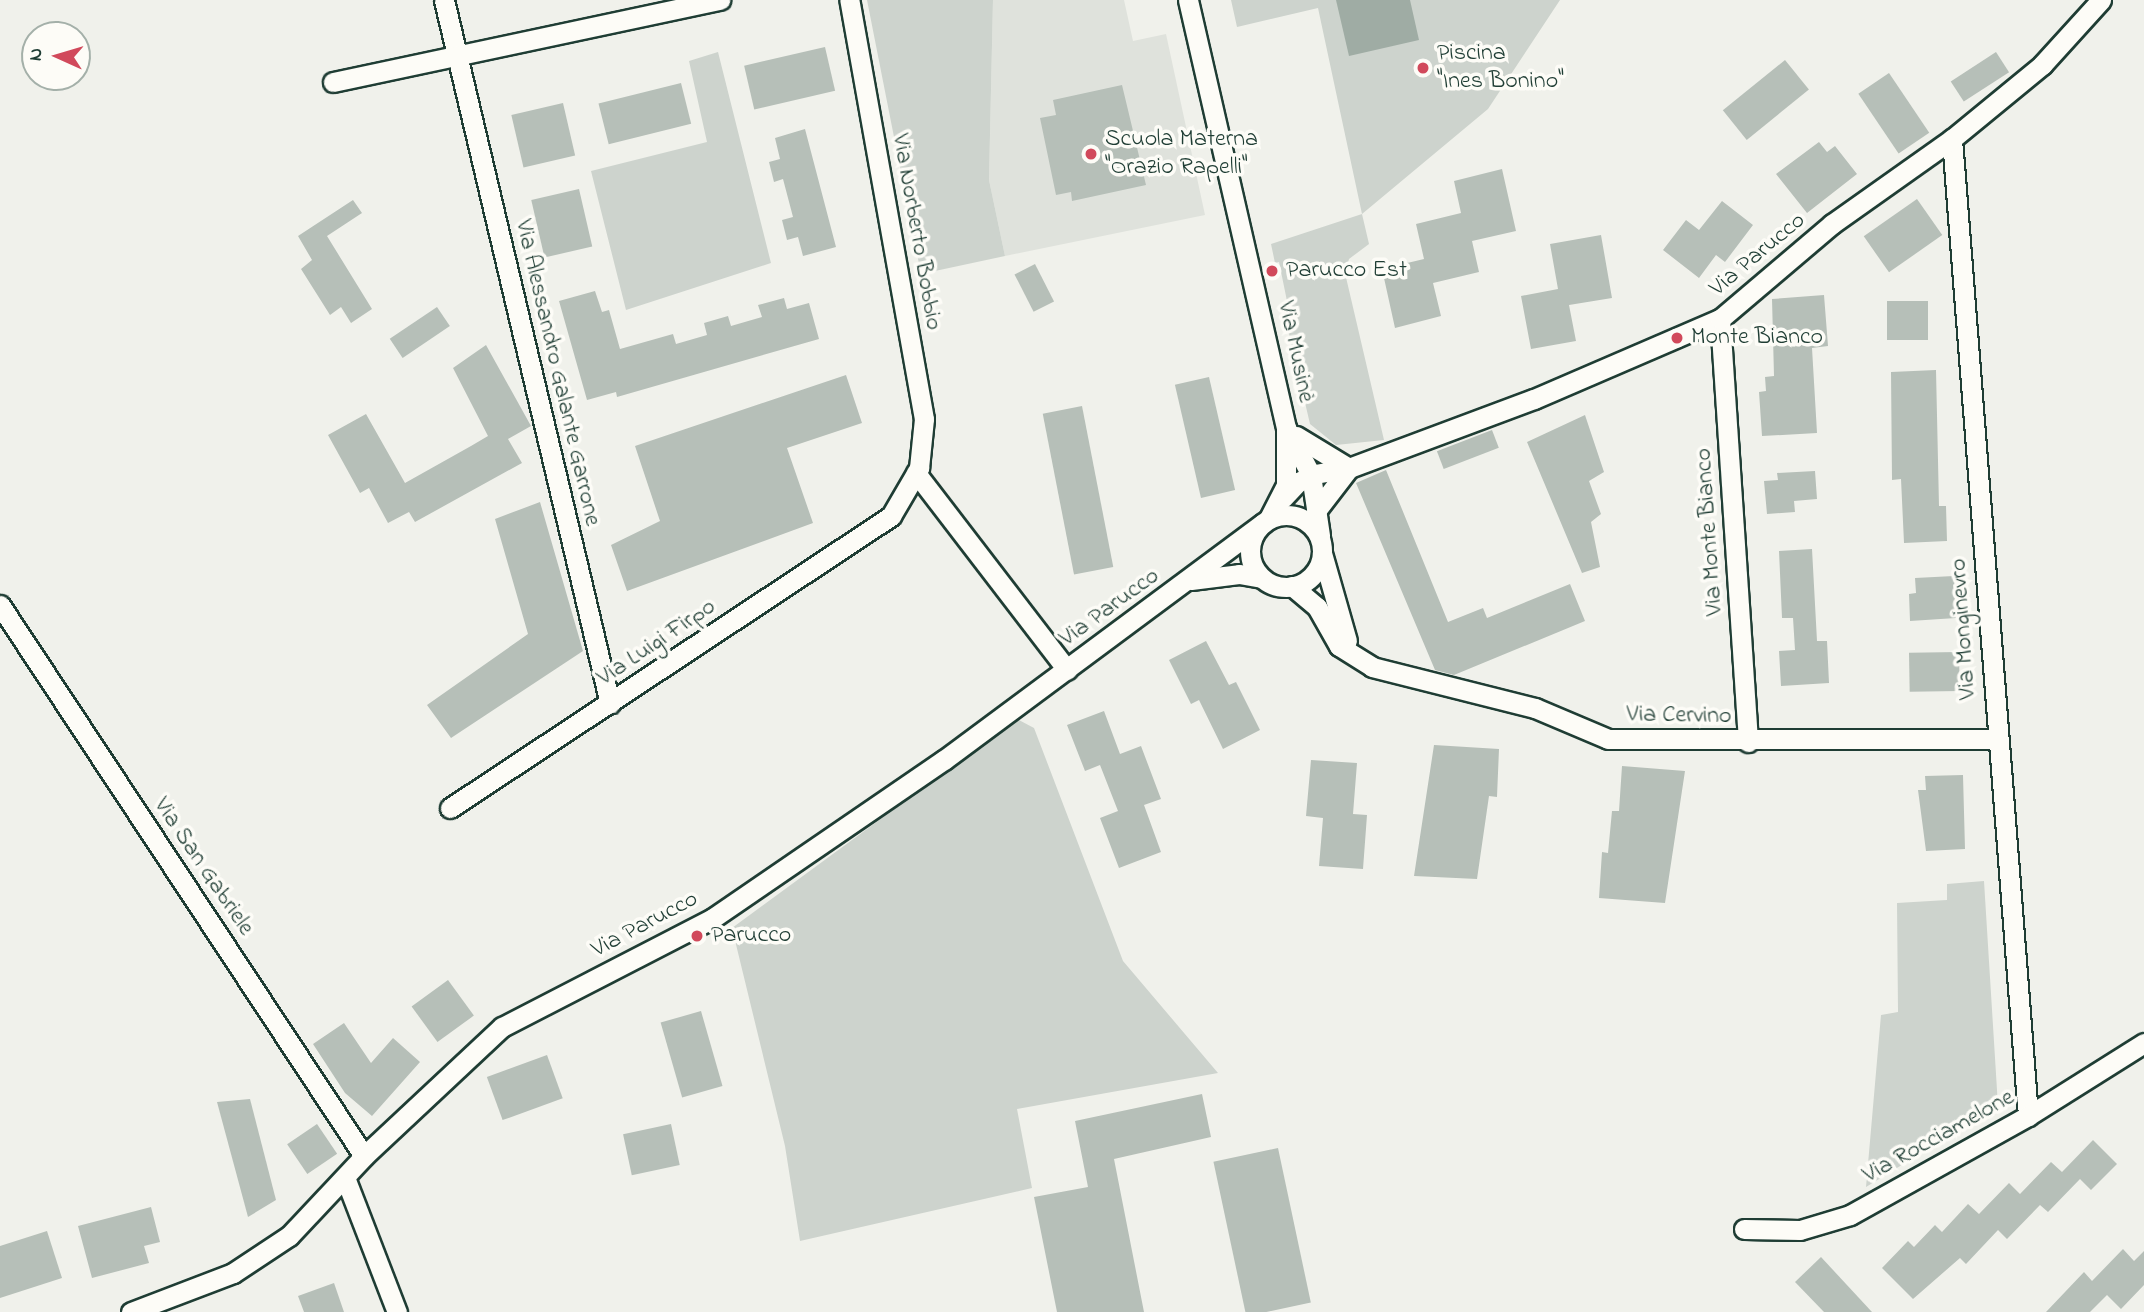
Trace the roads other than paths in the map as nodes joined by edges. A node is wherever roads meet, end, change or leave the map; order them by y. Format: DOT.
graph roads {
  1 [pos="444,0"];
  2 [pos="720,0"];
  3 [pos="849,0"];
  4 [pos="1188,0"];
  5 [pos="2101,0"];
  6 [pos="456,52"];
  7 [pos="333,82"];
  8 [pos="1952,139"];
  9 [pos="1720,319"];
  10 [pos="1286,428"];
  11 [pos="1349,468"];
  12 [pos="916,473"];
  13 [pos="1311,475"];
  14 [pos="1283,498"];
  15 [pos="1316,510"];
  16 [pos="891,516"];
  17 [pos="1266,521"];
  18 [pos="1321,546"];
  19 [pos="1262,578"];
  20 [pos="1191,580"];
  21 [pos="1292,586"];
  22 [pos="0,605"];
  23 [pos="1372,667"];
  24 [pos="1067,670"];
  25 [pos="610,704"];
  26 [pos="1996,739"];
  27 [pos="1748,742"];
  28 [pos="450,808"];
  29 [pos="2144,1043"];
  30 [pos="2028,1116"];
  31 [pos="364,1156"];
  32 [pos="346,1180"];
  33 [pos="1744,1229"];
  34 [pos="179,1304"];
  35 [pos="131,1312"];
  36 [pos="397,1312"];
  1 -- 6 [label="street, Via Alessandro Galante Garrone"];
  2 -- 6 [label="street"];
  3 -- 12 [label="street, Via Norberto Bobbio"];
  4 -- 10 [label="street, Via Musinè"];
  5 -- 8 [label="street, Via Parucco"];
  6 -- 7 [label="street"];
  6 -- 25 [label="street, Via Alessandro Galante Garrone"];
  8 -- 9 [label="street, Via Parucco"];
  8 -- 26 [label="street, Via Monginevro"];
  9 -- 11 [label="street, Via Parucco"];
  9 -- 27 [label="street, Via Monte Bianco"];
  10 -- 11 [label="street"];
  10 -- 13 [label="street"];
  10 -- 14 [label="street"];
  11 -- 13 [label="street, Via Parucco"];
  11 -- 15 [label="street"];
  12 -- 16 [label="street, Via Norberto Bobbio"];
  12 -- 24 [label="street"];
  13 -- 14 [label="street"];
  13 -- 15 [label="street"];
  14 -- 17 [label="street"];
  15 -- 18 [label="street"];
  16 -- 25 [label="street, Via Luigi Firpo"];
  17 -- 18 [label="street"];
  17 -- 19 [label="street"];
  17 -- 20 [label="street, Via Parucco"];
  18 -- 21 [label="street"];
  18 -- 23 [label="street"];
  19 -- 20 [label="street"];
  19 -- 21 [label="street"];
  20 -- 24 [label="street, Via Parucco"];
  21 -- 23 [label="street, Via Cervino"];
  22 -- 31 [label="street, Via San Gabriele"];
  23 -- 27 [label="street, Via Cervino"];
  24 -- 31 [label="street, Via Parucco"];
  25 -- 28 [label="street, Via Luigi Firpo"];
  26 -- 27 [label="street, Via Cervino"];
  26 -- 30 [label="street, Via Monginevro"];
  29 -- 30 [label="street, Via Rocciamelone"];
  30 -- 33 [label="street, Via Rocciamelone"];
  31 -- 32 [label="street, Via Parucco"];
  32 -- 34 [label="street, Via Parucco"];
  32 -- 36 [label="street"];
  34 -- 35 [label="street, Via Parucco"];
}
